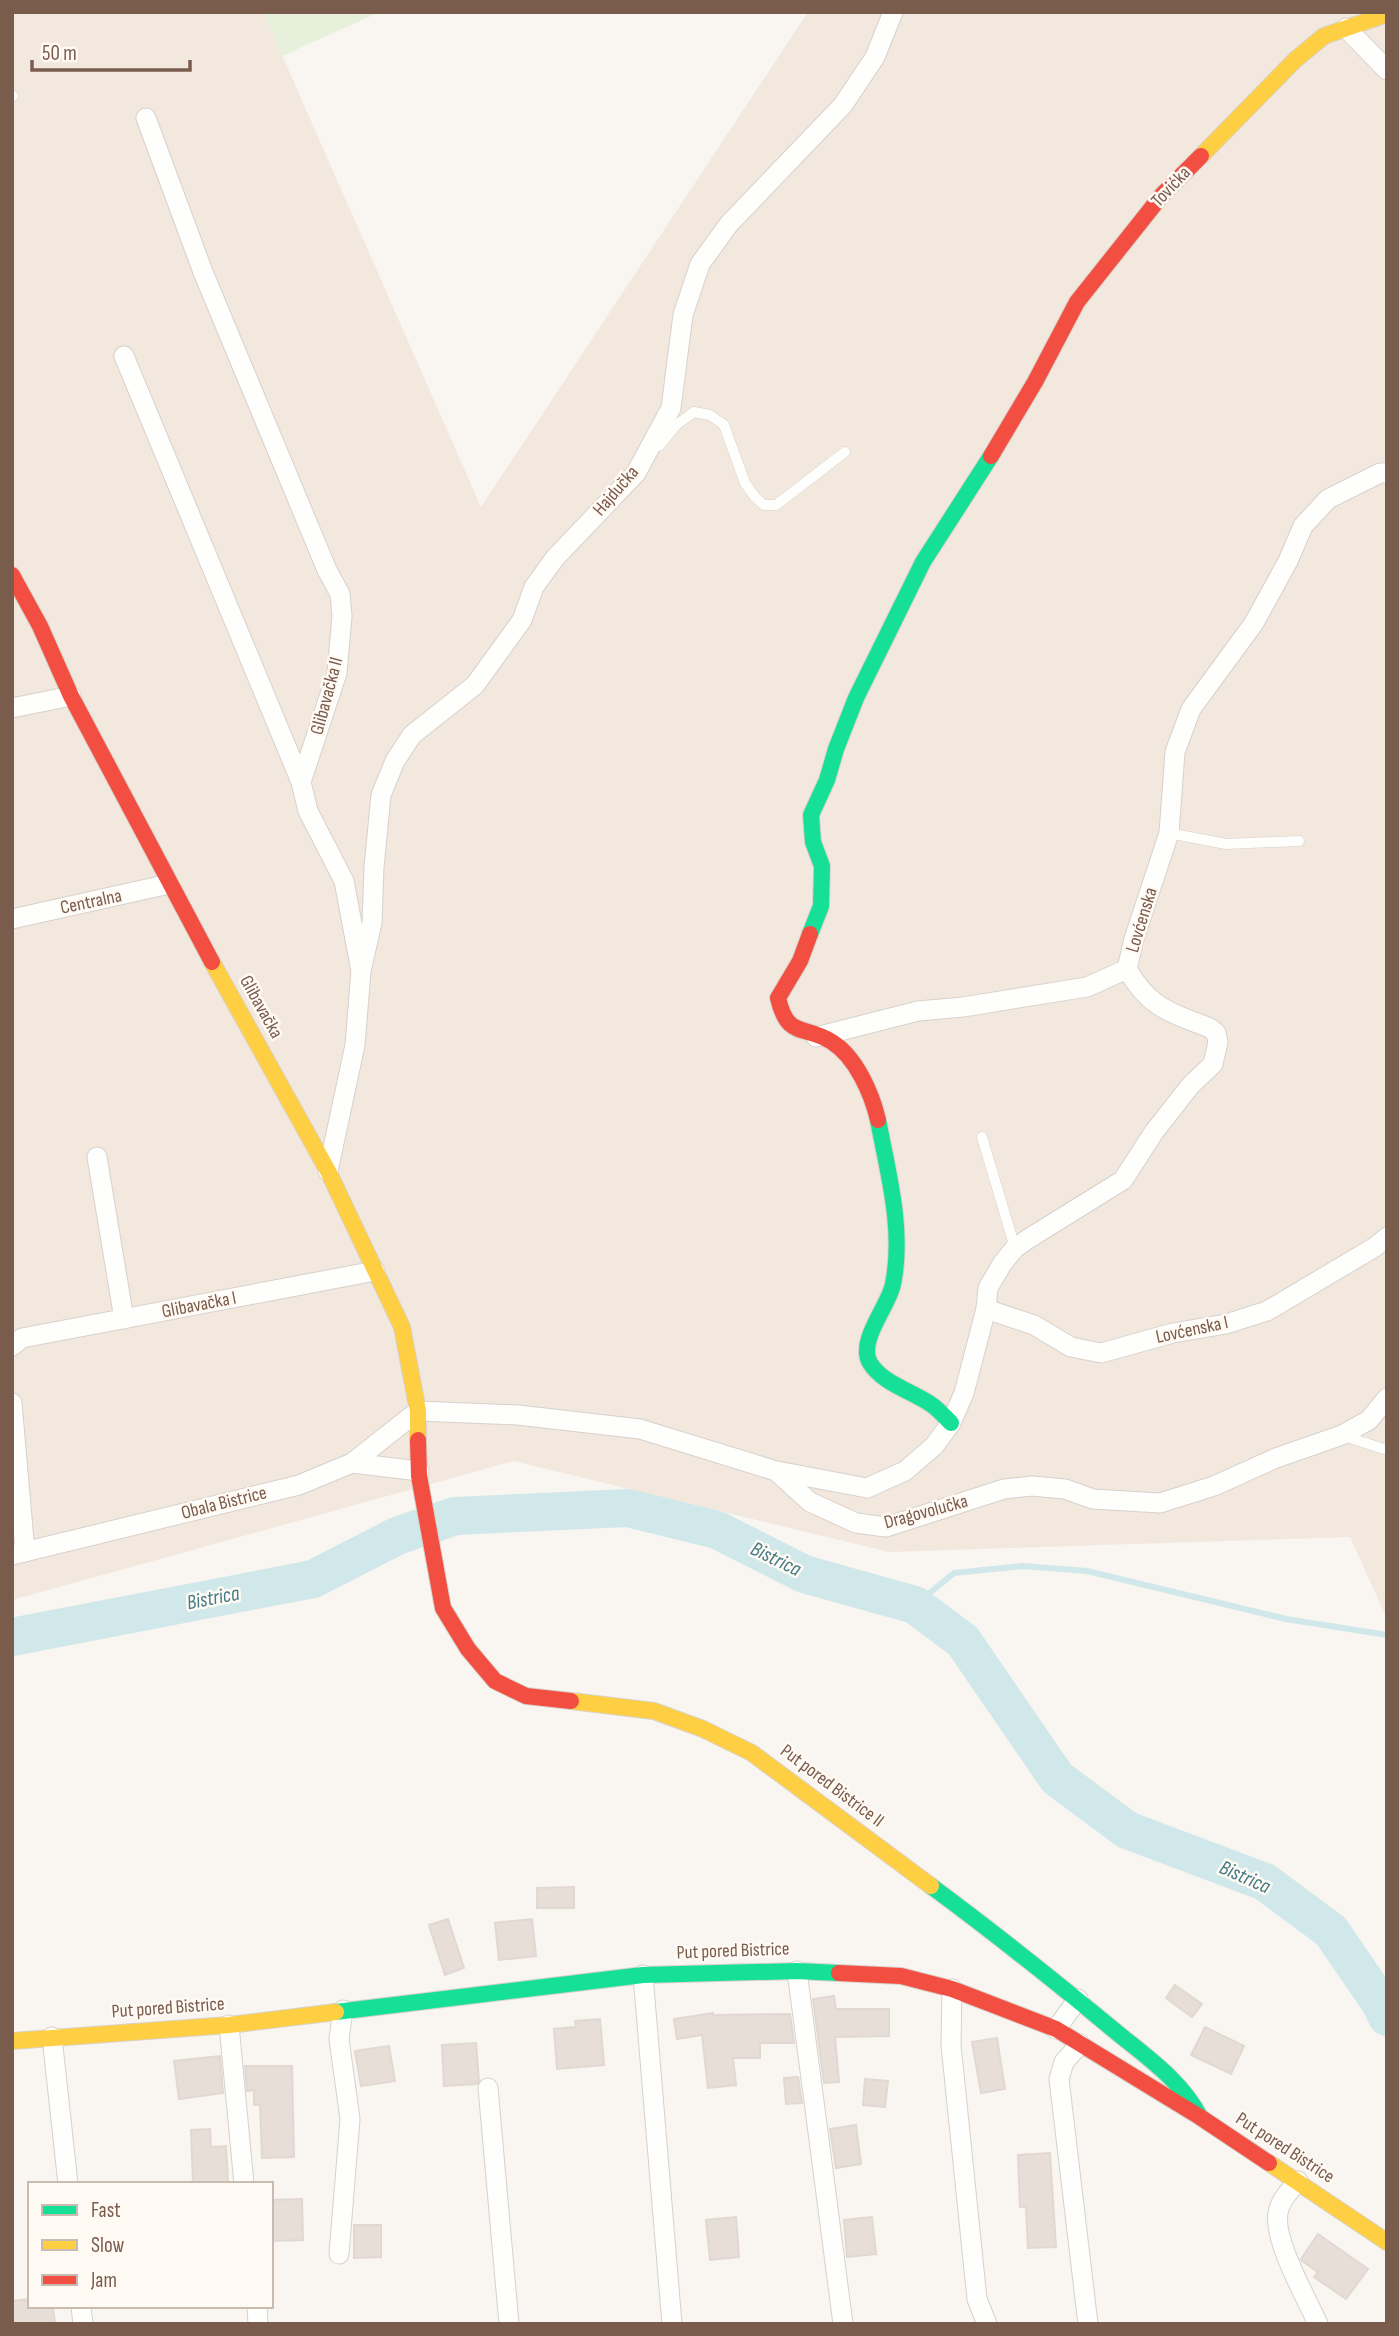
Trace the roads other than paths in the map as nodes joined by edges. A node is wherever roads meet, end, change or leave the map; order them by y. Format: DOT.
graph roads {
  1 [pos="893,12"];
  2 [pos="1387,14"];
  3 [pos="1346,28"];
  4 [pos="1387,70"];
  5 [pos="146,118"];
  6 [pos="124,356"];
  7 [pos="845,452"];
  8 [pos="636,473"];
  9 [pos="1387,473"];
  10 [pos="12,575"];
  11 [pos="71,696"];
  12 [pos="12,708"];
  13 [pos="301,782"];
  14 [pos="1168,833"];
  15 [pos="1299,841"];
  16 [pos="169,884"];
  17 [pos="12,919"];
  18 [pos="1127,969"];
  19 [pos="361,971"];
  20 [pos="816,1037"];
  21 [pos="982,1137"];
  22 [pos="97,1157"];
  23 [pos="328,1171"];
  24 [pos="1387,1237"];
  25 [pos="1015,1248"];
  26 [pos="375,1271"];
  27 [pos="986,1309"];
  28 [pos="124,1318"];
  29 [pos="17,1342"];
  30 [pos="1387,1398"];
  31 [pos="12,1403"];
  32 [pos="418,1411"];
  33 [pos="951,1423"];
  34 [pos="1342,1435"];
  35 [pos="1387,1450"];
  36 [pos="352,1463"];
  37 [pos="776,1471"];
  38 [pos="419,1474"];
  39 [pos="18,1554"];
  40 [pos="797,1970"];
  41 [pos="643,1975"];
  42 [pos="952,1989"];
  43 [pos="1078,1999"];
  44 [pos="343,2010"];
  45 [pos="229,2025"];
  46 [pos="1056,2029"];
  47 [pos="52,2037"];
  48 [pos="12,2041"];
  49 [pos="1080,2043"];
  50 [pos="488,2088"];
  51 [pos="1200,2117"];
  52 [pos="1298,2181"];
  53 [pos="68,2182"];
  54 [pos="244,2182"];
  55 [pos="1387,2242"];
  56 [pos="339,2254"];
  57 [pos="509,2324"];
  58 [pos="672,2324"];
  59 [pos="842,2324"];
  60 [pos="986,2324"];
  61 [pos="1088,2324"];
  62 [pos="1318,2324"];
  1 -- 8 [label="street, Hajdučka"];
  2 -- 3 [label="street, Tovićka"];
  3 -- 4 [label="street"];
  3 -- 20 [label="street, Tovićka"];
  5 -- 13 [label="street, Glibavačka II"];
  6 -- 13 [label="street"];
  7 -- 8 [label="lane"];
  8 -- 19 [label="street, Hajdučka"];
  9 -- 14 [label="street, Lovćenska"];
  10 -- 11 [label="street, Glibavačka"];
  11 -- 12 [label="street"];
  11 -- 16 [label="street, Glibavačka"];
  13 -- 19 [label="street"];
  14 -- 15 [label="lane"];
  14 -- 18 [label="street, Lovćenska"];
  16 -- 17 [label="street, Centralna"];
  16 -- 23 [label="street, Glibavačka"];
  18 -- 20 [label="street"];
  18 -- 25 [label="street, Lovćenska"];
  19 -- 23 [label="street"];
  20 -- 33 [label="street, Tovićka"];
  21 -- 25 [label="lane"];
  22 -- 28 [label="street"];
  23 -- 26 [label="street, Glibavačka"];
  24 -- 27 [label="street, Lovćenska I"];
  25 -- 27 [label="street, Lovćenska"];
  26 -- 28 [label="street, Glibavačka I"];
  26 -- 32 [label="street, Glibavačka"];
  27 -- 33 [label="street, Lovćenska"];
  28 -- 29 [label="street, Glibavačka I"];
  30 -- 34 [label="street, Dragovolučka"];
  31 -- 39 [label="street"];
  32 -- 36 [label="street, Obala Bistrice"];
  32 -- 37 [label="street, Dragovolučka"];
  32 -- 38 [label="street, Glibavačka"];
  33 -- 37 [label="street, Lovćenska"];
  34 -- 35 [label="lane"];
  34 -- 37 [label="street, Dragovolučka"];
  36 -- 38 [label="street"];
  36 -- 39 [label="street, Obala Bistrice"];
  38 -- 43 [label="street, Put pored Bistrice II"];
  40 -- 41 [label="street, Put pored Bistrice"];
  40 -- 42 [label="street, Put pored Bistrice"];
  40 -- 59 [label="street"];
  41 -- 44 [label="street, Put pored Bistrice"];
  41 -- 58 [label="street"];
  42 -- 46 [label="street, Put pored Bistrice"];
  42 -- 60 [label="street"];
  43 -- 46 [label="street"];
  43 -- 51 [label="street, Put pored Bistrice II"];
  44 -- 45 [label="street, Put pored Bistrice"];
  44 -- 56 [label="street"];
  45 -- 47 [label="street, Put pored Bistrice"];
  45 -- 54 [label="street"];
  46 -- 49 [label="street, Put pored Bistrice"];
  47 -- 48 [label="street, Put pored Bistrice"];
  47 -- 53 [label="street"];
  49 -- 51 [label="street, Put pored Bistrice"];
  49 -- 61 [label="street"];
  50 -- 57 [label="street"];
  51 -- 52 [label="street, Put pored Bistrice"];
  52 -- 55 [label="street, Put pored Bistrice"];
  52 -- 62 [label="street"];
}
